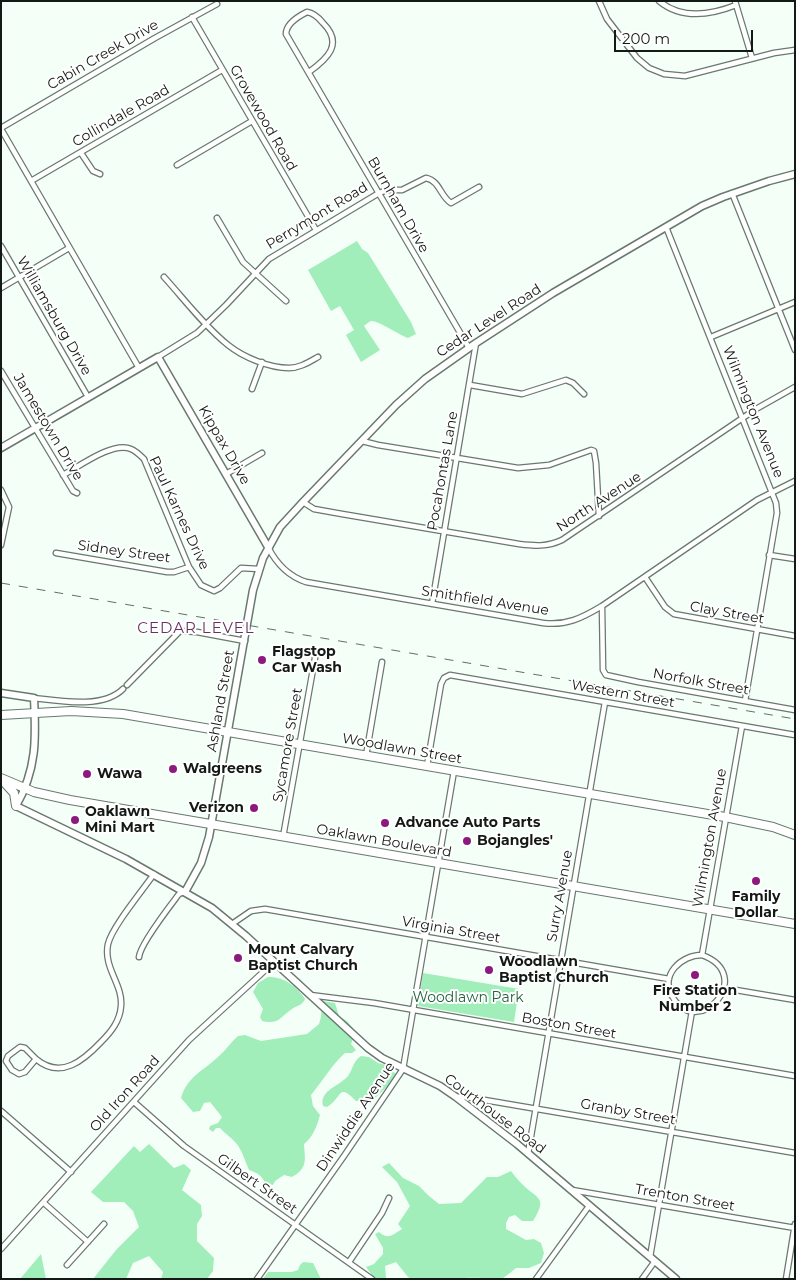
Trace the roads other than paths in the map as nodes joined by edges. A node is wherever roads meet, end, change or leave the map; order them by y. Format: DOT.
graph roads {
  1 [pos="599,1"];
  2 [pos="659,1"];
  3 [pos="735,3"];
  4 [pos="217,4"];
  5 [pos="192,17"];
  6 [pos="795,50"];
  7 [pos="752,58"];
  8 [pos="222,70"];
  9 [pos="309,72"];
  10 [pos="252,121"];
  11 [pos="1,128"];
  12 [pos="81,153"];
  13 [pos="177,165"];
  14 [pos="100,174"];
  15 [pos="795,174"];
  16 [pos="31,181"];
  17 [pos="479,186"];
  18 [pos="379,193"];
  19 [pos="732,193"];
  20 [pos="216,218"];
  21 [pos="666,227"];
  22 [pos="316,230"];
  23 [pos="1,246"];
  24 [pos="71,249"];
  25 [pos="254,274"];
  26 [pos="19,277"];
  27 [pos="164,277"];
  28 [pos="1,288"];
  29 [pos="286,301"];
  30 [pos="795,302"];
  31 [pos="779,309"];
  32 [pos="207,324"];
  33 [pos="711,337"];
  34 [pos="476,343"];
  35 [pos="469,348"];
  36 [pos="795,350"];
  37 [pos="158,357"];
  38 [pos="318,357"];
  39 [pos="262,362"];
  40 [pos="139,368"];
  41 [pos="1,371"];
  42 [pos="470,385"];
  43 [pos="795,387"];
  44 [pos="252,388"];
  45 [pos="584,394"];
  46 [pos="88,397"];
  47 [pos="742,418"];
  48 [pos="35,428"];
  49 [pos="362,441"];
  50 [pos="1,448"];
  51 [pos="262,453"];
  52 [pos="457,459"];
  53 [pos="226,474"];
  54 [pos="64,475"];
  55 [pos="795,481"];
  56 [pos="1,490"];
  57 [pos="772,492"];
  58 [pos="77,493"];
  59 [pos="303,502"];
  60 [pos="599,516"];
  61 [pos="444,531"];
  62 [pos="1,545"];
  63 [pos="268,547"];
  64 [pos="56,553"];
  65 [pos="769,555"];
  66 [pos="795,559"];
  67 [pos="189,567"];
  68 [pos="259,569"];
  69 [pos="645,577"];
  70 [pos="432,604"];
  71 [pos="602,606"];
  72 [pos="757,630"];
  73 [pos="795,636"];
  74 [pos="245,641"];
  75 [pos="315,658"];
  76 [pos="382,662"];
  77 [pos="1,693"];
  78 [pos="34,698"];
  79 [pos="745,701"];
  80 [pos="605,702"];
  81 [pos="795,710"];
  82 [pos="35,713"];
  83 [pos="1,715"];
  84 [pos="742,726"];
  85 [pos="227,732"];
  86 [pos="795,735"];
  87 [pos="300,744"];
  88 [pos="366,756"];
  89 [pos="427,766"];
  90 [pos="454,771"];
  91 [pos="1,779"];
  92 [pos="25,788"];
  93 [pos="589,794"];
  94 [pos="16,806"];
  95 [pos="725,817"];
  96 [pos="212,824"];
  97 [pos="795,835"];
  98 [pos="283,836"];
  99 [pos="438,863"];
  100 [pos="154,874"];
  101 [pos="574,886"];
  102 [pos="185,892"];
  103 [pos="709,910"];
  104 [pos="232,924"];
  105 [pos="795,924"];
  106 [pos="426,937"];
  107 [pos="702,955"];
  108 [pos="139,957"];
  109 [pos="561,961"];
  110 [pos="273,963"];
  111 [pos="669,979"];
  112 [pos="724,988"];
  113 [pos="309,995"];
  114 [pos="795,1000"];
  115 [pos="413,1010"];
  116 [pos="692,1011"];
  117 [pos="548,1034"];
  118 [pos="684,1058"];
  119 [pos="36,1060"];
  120 [pos="403,1069"];
  121 [pos="795,1076"];
  122 [pos="456,1097"];
  123 [pos="134,1102"];
  124 [pos="536,1108"];
  125 [pos="1,1111"];
  126 [pos="671,1132"];
  127 [pos="795,1152"];
  128 [pos="528,1154"];
  129 [pos="71,1172"];
  130 [pos="571,1190"];
  131 [pos="389,1198"];
  132 [pos="44,1202"];
  133 [pos="658,1205"];
  134 [pos="589,1206"];
  135 [pos="104,1224"];
  136 [pos="296,1224"];
  137 [pos="795,1227"];
  138 [pos="88,1242"];
  139 [pos="1,1249"];
  140 [pos="652,1259"];
  141 [pos="349,1262"];
  142 [pos="67,1265"];
  143 [pos="258,1279"];
  144 [pos="372,1279"];
  145 [pos="536,1279"];
  146 [pos="642,1279"];
  147 [pos="676,1279"];
  148 [pos="786,1279"];
  1 -- 7 [label="street"];
  2 -- 3 [label="street"];
  3 -- 7 [label="street"];
  4 -- 5 [label="street, Cabin Creek Drive"];
  5 -- 8 [label="street, Grovewood Road"];
  5 -- 11 [label="street, Cabin Creek Drive"];
  6 -- 7 [label="street"];
  8 -- 10 [label="street, Grovewood Road"];
  8 -- 12 [label="street, Collindale Road"];
  9 -- 9 [label="street, Burnham Drive"];
  9 -- 18 [label="street, Burnham Drive"];
  10 -- 13 [label="street"];
  10 -- 22 [label="street, Grovewood Road"];
  11 -- 16 [label="street"];
  12 -- 14 [label="street"];
  12 -- 16 [label="street, Collindale Road"];
  15 -- 19 [label="street, Cedar Level Road"];
  16 -- 24 [label="street"];
  17 -- 18 [label="street, Perrymont Road"];
  18 -- 22 [label="street, Perrymont Road"];
  18 -- 35 [label="street, Burnham Drive"];
  19 -- 21 [label="street, Cedar Level Road"];
  19 -- 31 [label="street"];
  20 -- 25 [label="street"];
  21 -- 33 [label="street, Wilmington Avenue"];
  21 -- 34 [label="street, Cedar Level Road"];
  22 -- 25 [label="street, Perrymont Road"];
  23 -- 26 [label="street, Williamsburg Drive"];
  24 -- 26 [label="street"];
  24 -- 40 [label="street"];
  25 -- 29 [label="street"];
  25 -- 32 [label="street, Perrymont Road"];
  26 -- 28 [label="street"];
  26 -- 46 [label="street, Williamsburg Drive"];
  27 -- 32 [label="street"];
  30 -- 31 [label="street"];
  31 -- 33 [label="street"];
  31 -- 36 [label="street"];
  32 -- 37 [label="street, Perrymont Road"];
  32 -- 39 [label="street"];
  33 -- 47 [label="street, Wilmington Avenue"];
  34 -- 35 [label="street, Cedar Level Road"];
  34 -- 42 [label="street, Pocahontas Lane"];
  35 -- 49 [label="street, Cedar Level Road"];
  37 -- 40 [label="street, Perrymont Road"];
  37 -- 53 [label="street, Kippax Drive"];
  38 -- 39 [label="street"];
  39 -- 44 [label="street"];
  40 -- 46 [label="street, Perrymont Road"];
  41 -- 48 [label="street, Jamestown Drive"];
  42 -- 45 [label="street"];
  42 -- 52 [label="street, Pocahontas Lane"];
  43 -- 47 [label="street, North Avenue"];
  46 -- 48 [label="street, Perrymont Road"];
  47 -- 57 [label="street, Wilmington Avenue"];
  47 -- 60 [label="street, North Avenue"];
  48 -- 50 [label="street, Perrymont Road"];
  48 -- 54 [label="street, Jamestown Drive"];
  49 -- 52 [label="street"];
  49 -- 59 [label="street, Cedar Level Road"];
  51 -- 53 [label="street"];
  52 -- 60 [label="street"];
  52 -- 61 [label="street, Pocahontas Lane"];
  53 -- 63 [label="street, Kippax Drive"];
  54 -- 58 [label="street, Jamestown Drive"];
  54 -- 67 [label="street, Paul Karnes Drive"];
  55 -- 57 [label="street, Smithfield Avenue"];
  56 -- 62 [label="street"];
  57 -- 65 [label="street, Wilmington Avenue"];
  57 -- 69 [label="street, Smithfield Avenue"];
  59 -- 61 [label="street, North Avenue"];
  59 -- 63 [label="street, Cedar Level Road"];
  60 -- 61 [label="street, North Avenue"];
  61 -- 70 [label="street, Pocahontas Lane"];
  63 -- 68 [label="street, Cedar Level Road"];
  63 -- 70 [label="street, Smithfield Avenue"];
  64 -- 67 [label="street, Sidney Street"];
  65 -- 66 [label="street"];
  65 -- 72 [label="street, Wilmington Avenue"];
  67 -- 68 [label="street, Paul Karnes Drive"];
  68 -- 74 [label="street, Ashland Street"];
  69 -- 71 [label="street, Smithfield Avenue"];
  69 -- 72 [label="street, Clay Street"];
  70 -- 71 [label="street, Smithfield Avenue"];
  71 -- 79 [label="street, Norfolk Street"];
  72 -- 73 [label="street, Clay Street"];
  72 -- 79 [label="street, Wilmington Avenue"];
  74 -- 78 [label="street"];
  74 -- 85 [label="street, Ashland Street"];
  75 -- 87 [label="street, Sycamore Street"];
  76 -- 88 [label="street"];
  77 -- 78 [label="street"];
  78 -- 82 [label="street"];
  79 -- 81 [label="street, Norfolk Street"];
  80 -- 84 [label="street, Western Street"];
  80 -- 89 [label="street, Western Street"];
  80 -- 93 [label="street, Surry Avenue"];
  82 -- 83 [label="highway, Woodlawn Street"];
  82 -- 85 [label="highway, Woodlawn Street"];
  82 -- 92 [label="street"];
  84 -- 86 [label="street, Western Street"];
  84 -- 95 [label="street, Wilmington Avenue"];
  85 -- 87 [label="highway, Woodlawn Street"];
  85 -- 96 [label="street, Ashland Street"];
  87 -- 88 [label="highway, Woodlawn Street"];
  87 -- 98 [label="street, Sycamore Street"];
  88 -- 89 [label="highway, Woodlawn Street"];
  89 -- 90 [label="highway, Woodlawn Street"];
  90 -- 93 [label="highway, Woodlawn Street"];
  90 -- 99 [label="street, Dinwiddie Avenue"];
  91 -- 92 [label="highway, Oaklawn Boulevard"];
  91 -- 94 [label="highway"];
  92 -- 94 [label="street"];
  92 -- 96 [label="highway, Oaklawn Boulevard"];
  93 -- 95 [label="highway, Woodlawn Street"];
  93 -- 101 [label="street, Surry Avenue"];
  94 -- 100 [label="street, Courthouse Road"];
  95 -- 97 [label="highway, Woodlawn Street"];
  95 -- 103 [label="street, Wilmington Avenue"];
  96 -- 98 [label="highway, Oaklawn Boulevard"];
  96 -- 102 [label="street, Ashland Street"];
  98 -- 99 [label="highway, Oaklawn Boulevard"];
  99 -- 101 [label="highway, Oaklawn Boulevard"];
  99 -- 106 [label="street, Dinwiddie Avenue"];
  100 -- 102 [label="street, Courthouse Road"];
  100 -- 119 [label="street"];
  101 -- 103 [label="highway, Oaklawn Boulevard"];
  101 -- 109 [label="street, Surry Avenue"];
  102 -- 104 [label="street, Courthouse Road"];
  102 -- 108 [label="street"];
  103 -- 105 [label="highway, Oaklawn Boulevard"];
  103 -- 107 [label="street, Wilmington Avenue"];
  104 -- 106 [label="street, Virginia Street"];
  104 -- 110 [label="street, Courthouse Road"];
  106 -- 109 [label="street, Virginia Street"];
  106 -- 115 [label="street, Dinwiddie Avenue"];
  107 -- 111 [label="street"];
  107 -- 112 [label="street"];
  109 -- 111 [label="street, Virginia Street"];
  109 -- 117 [label="street, Surry Avenue"];
  110 -- 113 [label="street, Courthouse Road"];
  110 -- 123 [label="street, Old Iron Road"];
  111 -- 116 [label="street"];
  112 -- 114 [label="street"];
  112 -- 116 [label="street"];
  113 -- 115 [label="street, Boston Street"];
  113 -- 120 [label="street, Courthouse Road"];
  115 -- 117 [label="street, Boston Street"];
  115 -- 120 [label="street, Dinwiddie Avenue"];
  116 -- 118 [label="street"];
  117 -- 118 [label="street, Boston Street"];
  117 -- 124 [label="street, Surry Avenue"];
  118 -- 121 [label="street, Boston Street"];
  118 -- 126 [label="street"];
  119 -- 119 [label="street"];
  120 -- 122 [label="street, Courthouse Road"];
  120 -- 136 [label="street, Dinwiddie Avenue"];
  122 -- 124 [label="street, Granby Street"];
  122 -- 128 [label="street, Courthouse Road"];
  123 -- 129 [label="street, Old Iron Road"];
  123 -- 136 [label="street, Gilbert Street"];
  124 -- 126 [label="street, Granby Street"];
  124 -- 128 [label="street, Surry Avenue"];
  125 -- 129 [label="street"];
  126 -- 127 [label="street, Granby Street"];
  126 -- 133 [label="street"];
  128 -- 130 [label="street, Courthouse Road"];
  129 -- 132 [label="street, Old Iron Road"];
  130 -- 133 [label="street, Trenton Street"];
  130 -- 134 [label="street, Courthouse Road"];
  131 -- 141 [label="street"];
  132 -- 138 [label="street"];
  132 -- 139 [label="street, Old Iron Road"];
  133 -- 137 [label="street, Trenton Street"];
  133 -- 140 [label="street"];
  134 -- 140 [label="street, Courthouse Road"];
  134 -- 145 [label="street"];
  135 -- 138 [label="street"];
  136 -- 141 [label="street, Gilbert Street"];
  136 -- 143 [label="street, Dinwiddie Avenue"];
  137 -- 148 [label="street"];
  138 -- 142 [label="street"];
  140 -- 146 [label="street"];
  140 -- 147 [label="street, Courthouse Road"];
  141 -- 144 [label="street, Gilbert Street"];
}
